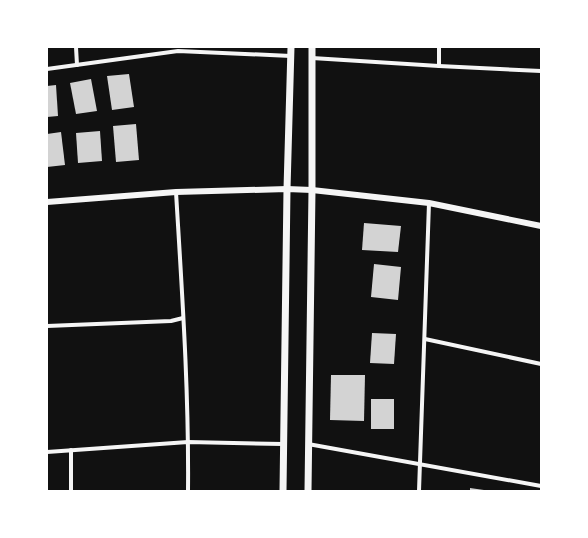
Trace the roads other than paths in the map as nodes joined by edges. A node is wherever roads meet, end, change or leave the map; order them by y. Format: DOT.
graph roads {
  1 [pos="76,47"];
  2 [pos="291,47"];
  3 [pos="312,47"];
  4 [pos="439,47"];
  5 [pos="178,49"];
  6 [pos="291,56"];
  7 [pos="312,58"];
  8 [pos="77,65"];
  9 [pos="439,66"];
  10 [pos="47,69"];
  11 [pos="541,71"];
  12 [pos="287,189"];
  13 [pos="312,190"];
  14 [pos="176,192"];
  15 [pos="47,202"];
  16 [pos="429,203"];
  17 [pos="541,226"];
  18 [pos="183,318"];
  19 [pos="47,326"];
  20 [pos="425,339"];
  21 [pos="541,364"];
  22 [pos="188,442"];
  23 [pos="283,444"];
  24 [pos="308,444"];
  25 [pos="70,450"];
  26 [pos="47,452"];
  27 [pos="421,464"];
  28 [pos="541,486"];
  29 [pos="71,491"];
  30 [pos="188,491"];
  31 [pos="283,491"];
  32 [pos="308,491"];
  33 [pos="419,491"];
  1 -- 8 [label="street"];
  2 -- 6 [label="main road"];
  3 -- 7 [label="main road"];
  4 -- 9 [label="street"];
  5 -- 6 [label="street"];
  5 -- 8 [label="street"];
  6 -- 12 [label="main road"];
  7 -- 9 [label="street"];
  7 -- 13 [label="main road"];
  8 -- 10 [label="street"];
  9 -- 11 [label="street"];
  12 -- 13 [label="street"];
  12 -- 14 [label="street"];
  12 -- 23 [label="main road"];
  13 -- 16 [label="street"];
  13 -- 24 [label="main road"];
  14 -- 15 [label="street"];
  14 -- 18 [label="street"];
  16 -- 17 [label="street"];
  16 -- 20 [label="street"];
  18 -- 19 [label="street"];
  18 -- 22 [label="street"];
  20 -- 21 [label="street"];
  20 -- 27 [label="street"];
  22 -- 23 [label="street"];
  22 -- 25 [label="street"];
  22 -- 30 [label="street"];
  23 -- 31 [label="main road"];
  24 -- 27 [label="street"];
  24 -- 32 [label="main road"];
  25 -- 26 [label="street"];
  25 -- 29 [label="street"];
  27 -- 28 [label="street"];
  27 -- 33 [label="street"];
}
